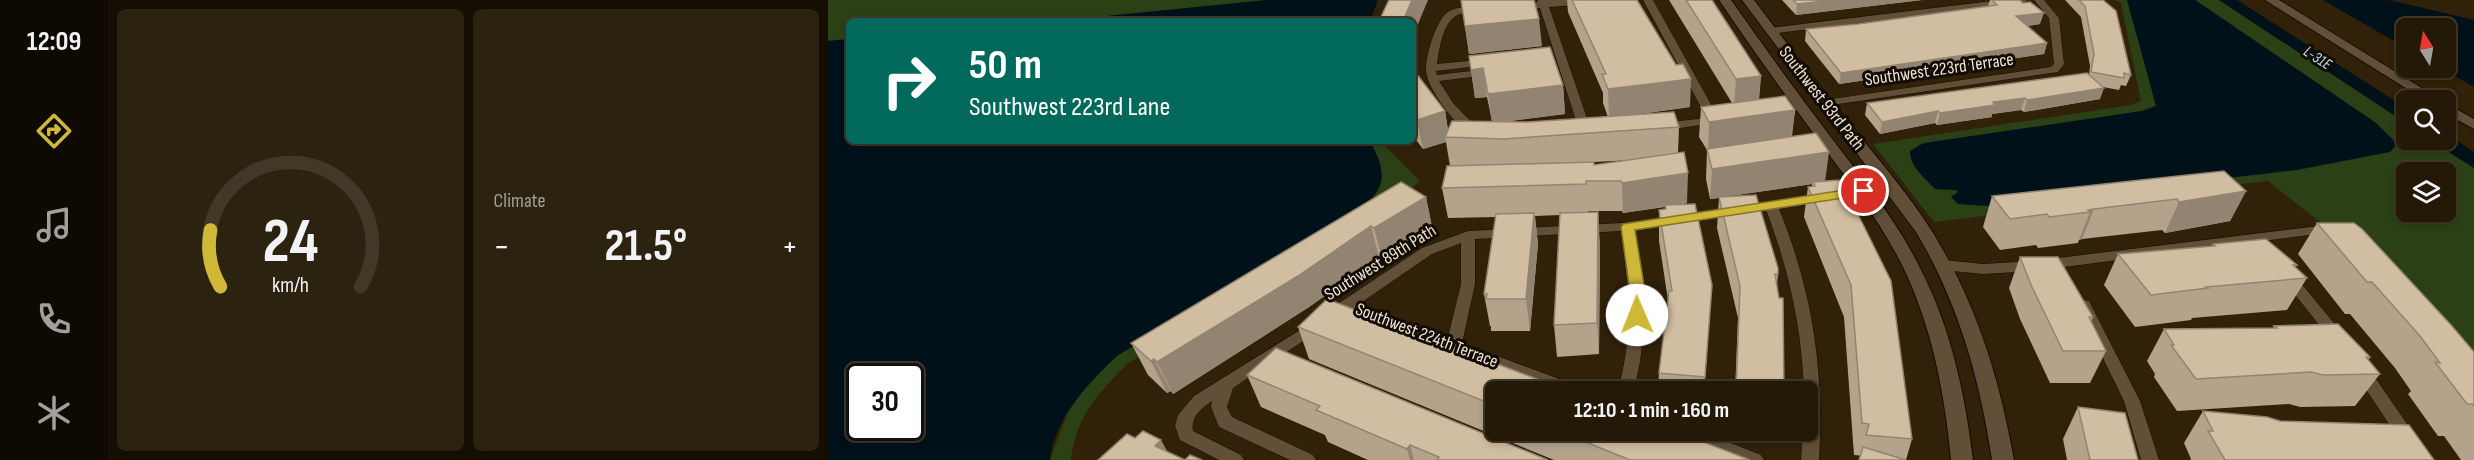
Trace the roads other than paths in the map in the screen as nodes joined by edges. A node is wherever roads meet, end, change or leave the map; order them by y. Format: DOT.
graph roads {
  1 [pos="1601,0"];
  2 [pos="1648,0"];
  3 [pos="1725,0"];
  4 [pos="1748,0"];
  5 [pos="2023,0"];
  6 [pos="2039,0"];
  7 [pos="2271,0"];
  8 [pos="1543,2"];
  9 [pos="1770,31"];
  10 [pos="1561,59"];
  11 [pos="1549,60"];
  12 [pos="1502,66"];
  13 [pos="1432,74"];
  14 [pos="2418,90"];
  15 [pos="1825,103"];
  16 [pos="2456,114"];
  17 [pos="2474,125"];
  18 [pos="1652,128"];
  19 [pos="1586,133"];
  20 [pos="1483,135"];
  21 [pos="1864,191"];
  22 [pos="1771,206"];
  23 [pos="1627,227"];
  24 [pos="2319,230"];
  25 [pos="1468,235"];
  26 [pos="2254,238"];
  27 [pos="2267,252"];
  28 [pos="1943,266"];
  29 [pos="2279,266"];
  30 [pos="2078,295"];
  31 [pos="1347,305"];
  32 [pos="1454,345"];
  33 [pos="1547,381"];
  34 [pos="1628,381"];
  35 [pos="1225,387"];
  36 [pos="1706,441"];
  37 [pos="1235,460"];
  38 [pos="1307,460"];
  39 [pos="1755,460"];
  40 [pos="1810,460"];
  41 [pos="1962,460"];
  42 [pos="2003,460"];
  43 [pos="2150,460"];
  44 [pos="2423,460"];
  1 -- 8 [label="street"];
  2 -- 18 [label="street"];
  3 -- 21 [label="street, Southwest 93rd Path"];
  4 -- 9 [label="street, Southwest 93rd Path"];
  5 -- 9 [label="street"];
  6 -- 15 [label="street, Southwest 223rd Terrace"];
  7 -- 14 [label="street"];
  8 -- 10 [label="street"];
  8 -- 13 [label="street"];
  9 -- 15 [label="street, Southwest 93rd Path"];
  10 -- 11 [label="street"];
  10 -- 19 [label="street"];
  12 -- 13 [label="street"];
  13 -- 20 [label="street"];
  15 -- 28 [label="street, Southwest 93rd Path"];
  16 -- 17 [label="street"];
  21 -- 22 [label="street, Southwest 89th Path"];
  21 -- 41 [label="street, Southwest 93rd Path"];
  22 -- 23 [label="street, Southwest 89th Path"];
  22 -- 40 [label="street"];
  23 -- 25 [label="street, Southwest 89th Path"];
  23 -- 34 [label="street"];
  24 -- 26 [label="street"];
  25 -- 31 [label="street, Southwest 89th Path"];
  25 -- 32 [label="street"];
  26 -- 27 [label="street"];
  26 -- 28 [label="street"];
  28 -- 42 [label="street, Southwest 93rd Path"];
  29 -- 44 [label="street"];
  30 -- 43 [label="street"];
  31 -- 32 [label="street, Southwest 224th Terrace"];
  31 -- 35 [label="street, Southwest 89th Path"];
  32 -- 33 [label="street, Southwest 224th Terrace"];
  35 -- 37 [label="street, Southwest 89th Path"];
  35 -- 38 [label="street"];
  36 -- 39 [label="street"];
}
